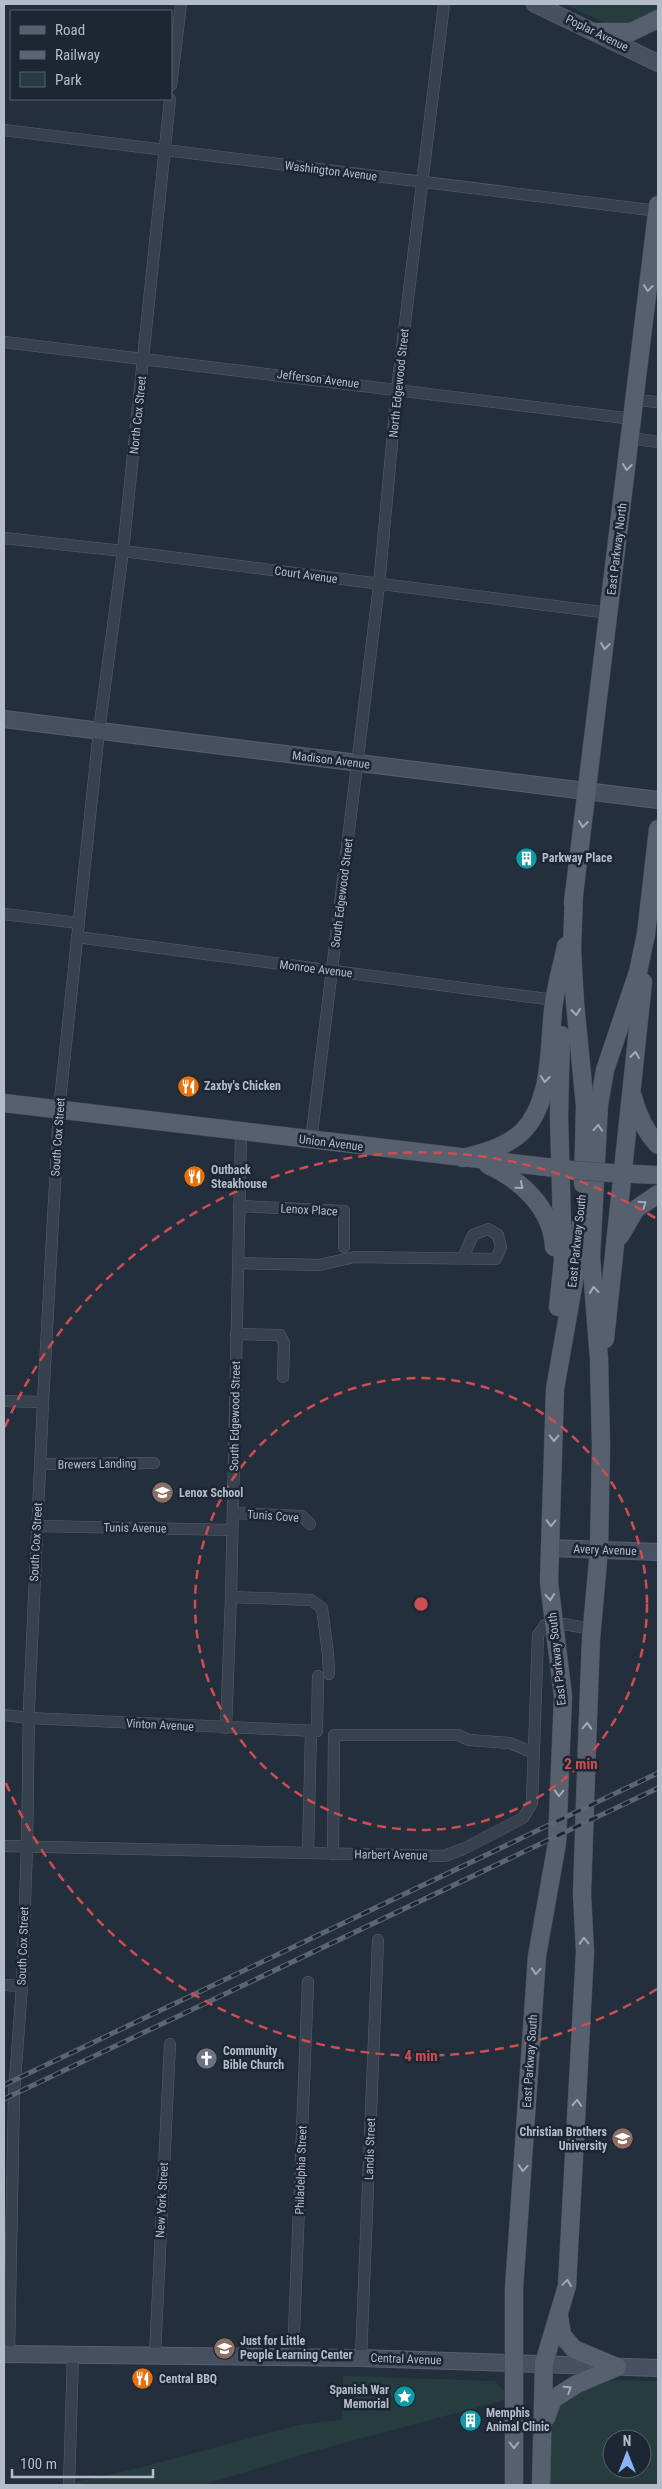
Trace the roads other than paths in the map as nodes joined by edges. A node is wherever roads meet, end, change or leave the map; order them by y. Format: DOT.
graph roads {
  1 [pos="181,4"];
  2 [pos="444,4"];
  3 [pos="535,4"];
  4 [pos="658,19"];
  5 [pos="594,32"];
  6 [pos="658,63"];
  7 [pos="172,77"];
  8 [pos="170,100"];
  9 [pos="4,130"];
  10 [pos="163,151"];
  11 [pos="423,182"];
  12 [pos="658,205"];
  13 [pos="658,210"];
  14 [pos="4,342"];
  15 [pos="144,358"];
  16 [pos="397,389"];
  17 [pos="634,400"];
  18 [pos="658,402"];
  19 [pos="633,419"];
  20 [pos="630,438"];
  21 [pos="658,442"];
  22 [pos="4,538"];
  23 [pos="123,551"];
  24 [pos="379,585"];
  25 [pos="609,613"];
  26 [pos="4,719"];
  27 [pos="99,731"];
  28 [pos="357,763"];
  29 [pos="587,791"];
  30 [pos="658,800"];
  31 [pos="658,829"];
  32 [pos="574,893"];
  33 [pos="4,914"];
  34 [pos="79,923"];
  35 [pos="646,934"];
  36 [pos="77,937"];
  37 [pos="567,943"];
  38 [pos="333,972"];
  39 [pos="554,1000"];
  40 [pos="632,1089"];
  41 [pos="4,1103"];
  42 [pos="59,1110"];
  43 [pos="242,1133"];
  44 [pos="312,1141"];
  45 [pos="658,1145"];
  46 [pos="471,1159"];
  47 [pos="565,1170"];
  48 [pos="616,1173"];
  49 [pos="658,1175"];
  50 [pos="658,1194"];
  51 [pos="239,1206"];
  52 [pos="344,1247"];
  53 [pos="615,1248"];
  54 [pos="463,1258"];
  55 [pos="238,1263"];
  56 [pos="556,1321"];
  57 [pos="236,1334"];
  58 [pos="283,1377"];
  59 [pos="555,1389"];
  60 [pos="600,1391"];
  61 [pos="4,1401"];
  62 [pos="43,1402"];
  63 [pos="154,1463"];
  64 [pos="40,1464"];
  65 [pos="233,1513"];
  66 [pos="310,1524"];
  67 [pos="37,1526"];
  68 [pos="232,1530"];
  69 [pos="551,1548"];
  70 [pos="599,1550"];
  71 [pos="658,1552"];
  72 [pos="231,1597"];
  73 [pos="552,1622"];
  74 [pos="592,1628"];
  75 [pos="4,1715"];
  76 [pos="29,1718"];
  77 [pos="226,1728"];
  78 [pos="314,1731"];
  79 [pos="534,1753"];
  80 [pos="4,1846"];
  81 [pos="27,1847"];
  82 [pos="308,1853"];
  83 [pos="333,1854"];
  84 [pos="378,1940"];
  85 [pos="308,1982"];
  86 [pos="4,1985"];
  87 [pos="22,1986"];
  88 [pos="170,2044"];
  89 [pos="559,2314"];
  90 [pos="7,2354"];
  91 [pos="73,2354"];
  92 [pos="155,2355"];
  93 [pos="293,2357"];
  94 [pos="362,2358"];
  95 [pos="513,2362"];
  96 [pos="544,2363"];
  97 [pos="617,2367"];
  98 [pos="658,2368"];
  99 [pos="542,2428"];
  100 [pos="69,2485"];
  101 [pos="514,2485"];
  102 [pos="541,2485"];
  1 -- 7 [label="street"];
  2 -- 11 [label="street, North Edgewood Street"];
  3 -- 5 [label="main road, Poplar Avenue"];
  4 -- 5 [label="main road"];
  5 -- 6 [label="main road, Poplar Avenue"];
  8 -- 10 [label="street, North Cox Street"];
  9 -- 10 [label="street, Washington Avenue"];
  10 -- 11 [label="street, Washington Avenue"];
  10 -- 15 [label="street, North Cox Street"];
  11 -- 13 [label="street, Washington Avenue"];
  11 -- 16 [label="street, North Edgewood Street"];
  12 -- 13 [label="main road, East Parkway North"];
  13 -- 17 [label="main road, East Parkway North, one-way"];
  14 -- 15 [label="street, Jefferson Avenue"];
  15 -- 16 [label="street, Jefferson Avenue"];
  15 -- 23 [label="street, North Cox Street"];
  16 -- 19 [label="street, Jefferson Avenue"];
  16 -- 24 [label="street, North Edgewood Street"];
  17 -- 18 [label="street"];
  17 -- 19 [label="main road, East Parkway North"];
  19 -- 20 [label="main road, East Parkway North"];
  20 -- 21 [label="street"];
  20 -- 25 [label="main road, East Parkway North, one-way"];
  22 -- 23 [label="street, Court Avenue"];
  23 -- 24 [label="street, Court Avenue"];
  23 -- 27 [label="street, North Cox Street"];
  24 -- 25 [label="street, Court Avenue"];
  24 -- 28 [label="street, North Edgewood Street"];
  25 -- 29 [label="main road, East Parkway North, one-way"];
  26 -- 27 [label="main road, Madison Avenue"];
  27 -- 28 [label="main road, Madison Avenue"];
  27 -- 34 [label="street, South Cox Street"];
  28 -- 29 [label="main road, Madison Avenue"];
  28 -- 38 [label="street, South Edgewood Street"];
  29 -- 30 [label="main road, Madison Avenue"];
  29 -- 32 [label="main road, East Parkway North, one-way"];
  31 -- 35 [label="main road"];
  32 -- 37 [label="main road"];
  32 -- 59 [label="main road, East Parkway South, one-way"];
  33 -- 34 [label="street"];
  34 -- 36 [label="street, South Cox Street"];
  40 -- 35 [label="main road, one-way"];
  60 -- 35 [label="main road, East Parkway South, one-way"];
  36 -- 38 [label="street, Monroe Avenue"];
  36 -- 42 [label="street, South Cox Street"];
  37 -- 39 [label="main road"];
  37 -- 47 [label="main road"];
  38 -- 39 [label="street, Monroe Avenue"];
  38 -- 44 [label="street, South Edgewood Street"];
  39 -- 46 [label="main road, one-way"];
  40 -- 45 [label="main road"];
  40 -- 48 [label="main road"];
  41 -- 42 [label="main road, Union Avenue"];
  42 -- 43 [label="main road, Union Avenue"];
  42 -- 62 [label="street, South Cox Street"];
  43 -- 44 [label="main road, Union Avenue"];
  43 -- 51 [label="street, South Edgewood Street"];
  44 -- 46 [label="main road, Union Avenue"];
  46 -- 47 [label="main road, Union Avenue"];
  46 -- 56 [label="main road, one-way"];
  47 -- 48 [label="main road, Union Avenue, bridge"];
  47 -- 56 [label="main road"];
  48 -- 49 [label="main road, Union Avenue"];
  48 -- 53 [label="main road"];
  53 -- 50 [label="main road, one-way"];
  51 -- 52 [label="street, Lenox Place"];
  51 -- 55 [label="street, South Edgewood Street"];
  53 -- 60 [label="main road"];
  54 -- 55 [label="street"];
  55 -- 57 [label="street, South Edgewood Street"];
  56 -- 59 [label="main road"];
  57 -- 58 [label="street"];
  57 -- 65 [label="street, South Edgewood Street"];
  59 -- 69 [label="main road, East Parkway South, one-way"];
  60 -- 70 [label="main road, East Parkway South"];
  61 -- 62 [label="street"];
  62 -- 64 [label="street, South Cox Street"];
  63 -- 64 [label="street, Brewers Landing"];
  64 -- 67 [label="street, South Cox Street"];
  65 -- 66 [label="street, Tunis Cove"];
  65 -- 68 [label="street, South Edgewood Street"];
  67 -- 68 [label="street, Tunis Avenue"];
  67 -- 76 [label="street, South Cox Street"];
  68 -- 72 [label="street, South Edgewood Street"];
  69 -- 70 [label="main road, Avery Avenue"];
  69 -- 73 [label="main road, East Parkway South, one-way"];
  70 -- 71 [label="main road, Avery Avenue"];
  70 -- 74 [label="main road, East Parkway South"];
  72 -- 77 [label="street, South Edgewood Street"];
  72 -- 78 [label="street"];
  73 -- 74 [label="street"];
  73 -- 79 [label="street, Harbert Avenue"];
  73 -- 95 [label="main road, East Parkway South, one-way"];
  89 -- 74 [label="main road, East Parkway South, one-way"];
  75 -- 76 [label="street, Vinton Avenue"];
  76 -- 77 [label="street, Vinton Avenue"];
  76 -- 81 [label="street, South Cox Street"];
  77 -- 78 [label="street, Vinton Avenue"];
  78 -- 82 [label="street"];
  79 -- 83 [label="street, Harbert Avenue"];
  79 -- 83 [label="street"];
  80 -- 81 [label="street, Harbert Avenue"];
  81 -- 82 [label="street, Harbert Avenue"];
  81 -- 87 [label="street, South Cox Street"];
  82 -- 83 [label="street, Harbert Avenue"];
  84 -- 94 [label="street, Landis Street"];
  85 -- 93 [label="street, Philadelphia Street"];
  86 -- 87 [label="street"];
  87 -- 90 [label="street, South Cox Street"];
  88 -- 92 [label="street, New York Street"];
  89 -- 96 [label="main road, East Parkway South"];
  89 -- 97 [label="main road"];
  90 -- 91 [label="main road, Central Avenue"];
  91 -- 92 [label="main road, Central Avenue"];
  91 -- 100 [label="street"];
  92 -- 93 [label="main road, Central Avenue"];
  93 -- 94 [label="main road, Central Avenue"];
  94 -- 95 [label="main road, Central Avenue"];
  95 -- 96 [label="main road, Central Avenue"];
  95 -- 101 [label="main road, East Parkway South, one-way"];
  96 -- 97 [label="main road, Central Avenue"];
  96 -- 99 [label="main road, East Parkway South"];
  97 -- 98 [label="main road, Central Avenue"];
  99 -- 97 [label="main road, one-way"];
  99 -- 102 [label="main road, East Parkway South"];
}
